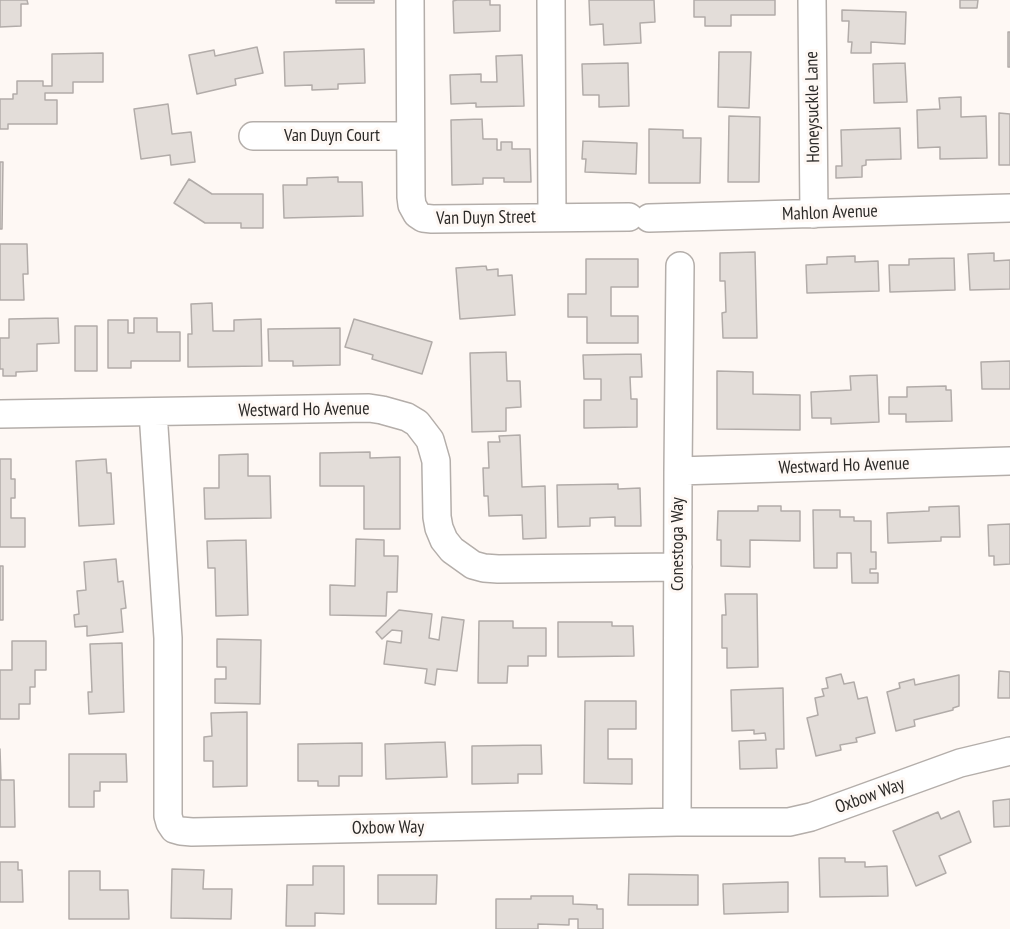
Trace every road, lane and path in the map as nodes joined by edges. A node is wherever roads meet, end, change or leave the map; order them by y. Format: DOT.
graph roads {
  1 [pos="410,0"];
  2 [pos="551,0"];
  3 [pos="812,0"];
  4 [pos="253,136"];
  5 [pos="410,136"];
  6 [pos="1010,208"];
  7 [pos="814,214"];
  8 [pos="552,217"];
  9 [pos="639,217"];
  10 [pos="680,266"];
  11 [pos="153,412"];
  12 [pos="0,414"];
  13 [pos="1010,461"];
  14 [pos="678,471"];
  15 [pos="678,567"];
  16 [pos="1010,751"];
  17 [pos="677,822"];
  1 -- 5 [label="street, Van Duyn Street"];
  2 -- 8 [label="street"];
  3 -- 7 [label="street, Honeysuckle Lane"];
  4 -- 5 [label="street, Van Duyn Court"];
  5 -- 8 [label="street, Van Duyn Street"];
  6 -- 7 [label="street, Mahlon Avenue"];
  7 -- 9 [label="street, Mahlon Avenue"];
  8 -- 9 [label="street, Van Duyn Street"];
  10 -- 14 [label="street, Conestoga Way"];
  11 -- 12 [label="street, Westward Ho Avenue"];
  11 -- 15 [label="street, Westward Ho Avenue"];
  11 -- 17 [label="street, Oxbow Way"];
  13 -- 14 [label="street, Westward Ho Avenue"];
  14 -- 15 [label="street, Conestoga Way"];
  15 -- 17 [label="street, Conestoga Way"];
  16 -- 17 [label="street, Oxbow Way"];
}
